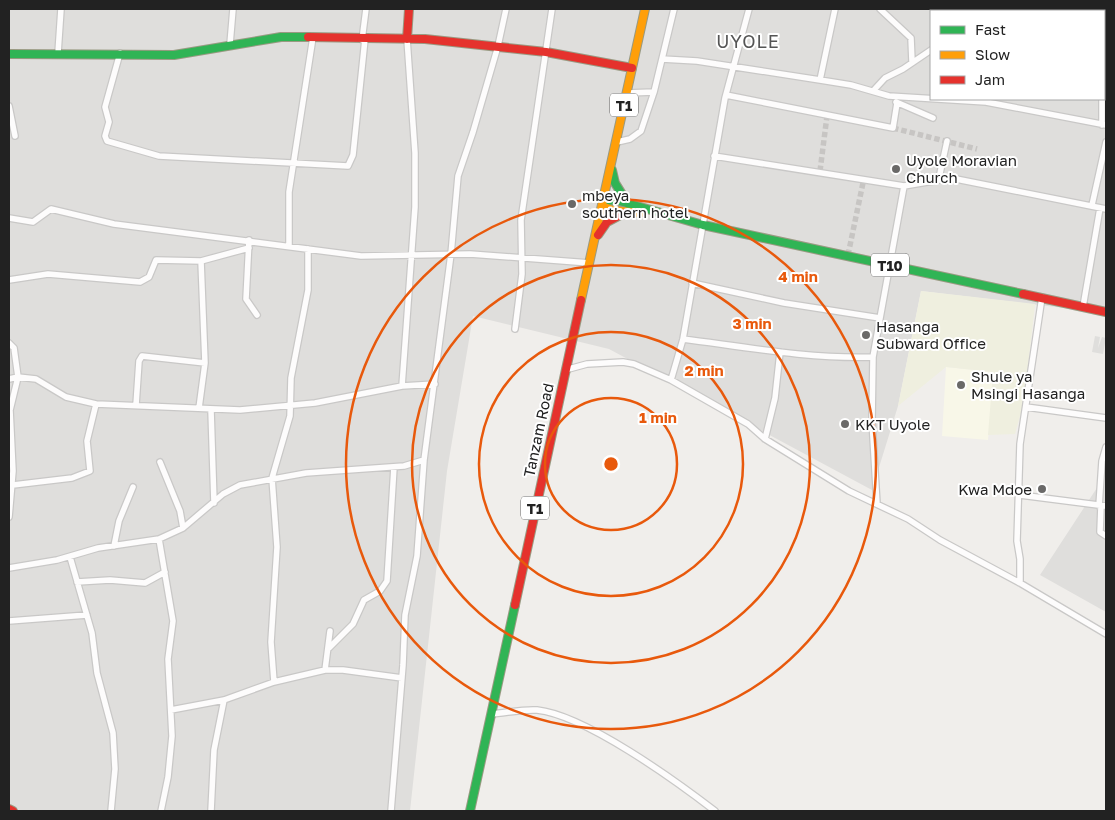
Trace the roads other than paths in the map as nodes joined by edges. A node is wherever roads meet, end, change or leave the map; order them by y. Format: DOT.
graph roads {
  1 [pos="62,9"];
  2 [pos="233,9"];
  3 [pos="366,9"];
  4 [pos="409,9"];
  5 [pos="506,9"];
  6 [pos="552,9"];
  7 [pos="645,9"];
  8 [pos="674,9"];
  9 [pos="749,9"];
  10 [pos="835,9"];
  11 [pos="880,9"];
  12 [pos="312,38"];
  13 [pos="407,39"];
  14 [pos="363,40"];
  15 [pos="230,44"];
  16 [pos="498,46"];
  17 [pos="930,51"];
  18 [pos="546,52"];
  19 [pos="58,53"];
  20 [pos="120,53"];
  21 [pos="9,54"];
  22 [pos="662,59"];
  23 [pos="912,62"];
  24 [pos="734,66"];
  25 [pos="632,68"];
  26 [pos="820,80"];
  27 [pos="873,91"];
  28 [pos="654,92"];
  29 [pos="627,93"];
  30 [pos="726,95"];
  31 [pos="889,96"];
  32 [pos="930,99"];
  33 [pos="954,100"];
  34 [pos="1102,100"];
  35 [pos="898,103"];
  36 [pos="9,106"];
  37 [pos="933,118"];
  38 [pos="1104,125"];
  39 [pos="15,136"];
  40 [pos="947,141"];
  41 [pos="617,142"];
  42 [pos="1106,142"];
  43 [pos="714,156"];
  44 [pos="292,163"];
  45 [pos="611,167"];
  46 [pos="939,178"];
  47 [pos="904,186"];
  48 [pos="603,203"];
  49 [pos="1092,206"];
  50 [pos="629,208"];
  51 [pos="1103,209"];
  52 [pos="9,218"];
  53 [pos="702,225"];
  54 [pos="249,240"];
  55 [pos="595,241"];
  56 [pos="289,246"];
  57 [pos="249,248"];
  58 [pos="308,249"];
  59 [pos="413,254"];
  60 [pos="451,254"];
  61 [pos="522,258"];
  62 [pos="201,261"];
  63 [pos="590,262"];
  64 [pos="888,265"];
  65 [pos="9,280"];
  66 [pos="692,283"];
  67 [pos="1042,298"];
  68 [pos="1083,307"];
  69 [pos="1106,312"];
  70 [pos="257,315"];
  71 [pos="880,318"];
  72 [pos="515,330"];
  73 [pos="683,339"];
  74 [pos="9,343"];
  75 [pos="780,352"];
  76 [pos="873,357"];
  77 [pos="205,363"];
  78 [pos="565,370"];
  79 [pos="18,377"];
  80 [pos="9,379"];
  81 [pos="671,380"];
  82 [pos="435,384"];
  83 [pos="402,386"];
  84 [pos="96,404"];
  85 [pos="136,405"];
  86 [pos="291,405"];
  87 [pos="1026,407"];
  88 [pos="199,408"];
  89 [pos="211,410"];
  90 [pos="1106,418"];
  91 [pos="9,423"];
  92 [pos="765,439"];
  93 [pos="1106,447"];
  94 [pos="10,455"];
  95 [pos="424,460"];
  96 [pos="160,462"];
  97 [pos="394,467"];
  98 [pos="272,478"];
  99 [pos="13,485"];
  100 [pos="133,487"];
  101 [pos="1020,496"];
  102 [pos="214,503"];
  103 [pos="877,504"];
  104 [pos="1102,506"];
  105 [pos="9,517"];
  106 [pos="183,528"];
  107 [pos="1106,536"];
  108 [pos="159,539"];
  109 [pos="114,546"];
  110 [pos="70,557"];
  111 [pos="9,568"];
  112 [pos="165,572"];
  113 [pos="77,582"];
  114 [pos="1020,583"];
  115 [pos="87,615"];
  116 [pos="9,621"];
  117 [pos="330,631"];
  118 [pos="1106,634"];
  119 [pos="329,648"];
  120 [pos="325,670"];
  121 [pos="402,678"];
  122 [pos="274,682"];
  123 [pos="224,700"];
  124 [pos="171,710"];
  125 [pos="490,714"];
  126 [pos="9,809"];
  127 [pos="14,811"];
  128 [pos="111,811"];
  129 [pos="161,811"];
  130 [pos="211,811"];
  131 [pos="391,811"];
  132 [pos="470,811"];
  133 [pos="715,811"];
  1 -- 19 [label="street"];
  2 -- 15 [label="street"];
  3 -- 14 [label="street"];
  4 -- 13 [label="main road"];
  5 -- 16 [label="street"];
  6 -- 18 [label="street"];
  7 -- 25 [label="main road, T1"];
  8 -- 22 [label="street"];
  9 -- 24 [label="street"];
  10 -- 26 [label="street"];
  11 -- 23 [label="street"];
  12 -- 14 [label="main road"];
  12 -- 15 [label="main road"];
  12 -- 44 [label="street"];
  13 -- 14 [label="main road"];
  13 -- 16 [label="main road"];
  13 -- 59 [label="street"];
  14 -- 44 [label="street"];
  15 -- 20 [label="main road"];
  16 -- 18 [label="main road"];
  16 -- 60 [label="street"];
  17 -- 23 [label="street"];
  18 -- 25 [label="main road"];
  18 -- 61 [label="street"];
  19 -- 20 [label="main road"];
  19 -- 21 [label="main road"];
  20 -- 44 [label="street"];
  22 -- 24 [label="street"];
  22 -- 28 [label="street"];
  23 -- 27 [label="street"];
  24 -- 26 [label="street"];
  24 -- 30 [label="street"];
  25 -- 29 [label="main road, T1"];
  26 -- 27 [label="street"];
  27 -- 31 [label="street"];
  28 -- 29 [label="street"];
  28 -- 41 [label="street"];
  29 -- 41 [label="main road, T1"];
  30 -- 35 [label="street"];
  30 -- 43 [label="street"];
  31 -- 32 [label="street"];
  31 -- 35 [label="street"];
  33 -- 38 [label="street"];
  34 -- 38 [label="street"];
  35 -- 37 [label="street"];
  36 -- 39 [label="street"];
  40 -- 46 [label="street"];
  41 -- 45 [label="main road, T1"];
  42 -- 49 [label="street"];
  43 -- 47 [label="street"];
  43 -- 53 [label="street"];
  44 -- 56 [label="street"];
  45 -- 48 [label="main road, T1"];
  45 -- 50 [label="main road"];
  46 -- 47 [label="street"];
  46 -- 49 [label="street"];
  47 -- 64 [label="street"];
  48 -- 50 [label="main road, T10"];
  48 -- 55 [label="main road, Tanzam Road / T1"];
  49 -- 51 [label="street"];
  50 -- 53 [label="main road, T10"];
  50 -- 55 [label="main road"];
  51 -- 68 [label="street"];
  52 -- 54 [label="street"];
  53 -- 64 [label="main road, T10"];
  53 -- 66 [label="street"];
  54 -- 56 [label="street"];
  54 -- 57 [label="street"];
  55 -- 63 [label="main road, Tanzam Road / T1"];
  56 -- 58 [label="street"];
  57 -- 62 [label="street"];
  57 -- 70 [label="street"];
  58 -- 59 [label="street"];
  58 -- 86 [label="street"];
  59 -- 60 [label="street"];
  59 -- 83 [label="street"];
  60 -- 61 [label="street"];
  60 -- 82 [label="street"];
  61 -- 63 [label="street"];
  61 -- 72 [label="street"];
  62 -- 65 [label="street"];
  62 -- 77 [label="street"];
  63 -- 78 [label="main road, Tanzam Road / T1"];
  64 -- 67 [label="main road, T10"];
  64 -- 71 [label="street"];
  66 -- 71 [label="street"];
  66 -- 73 [label="street"];
  67 -- 68 [label="main road, T10"];
  67 -- 87 [label="street"];
  68 -- 69 [label="main road, T10"];
  71 -- 76 [label="street"];
  73 -- 75 [label="street"];
  73 -- 81 [label="street"];
  74 -- 79 [label="street"];
  75 -- 76 [label="street"];
  75 -- 92 [label="street"];
  76 -- 103 [label="street"];
  77 -- 85 [label="street"];
  77 -- 88 [label="street"];
  78 -- 81 [label="street"];
  78 -- 125 [label="main road, Tanzam Road / T1"];
  79 -- 80 [label="street"];
  79 -- 84 [label="street"];
  79 -- 91 [label="street"];
  81 -- 92 [label="street"];
  82 -- 83 [label="street"];
  82 -- 95 [label="street"];
  83 -- 86 [label="street"];
  84 -- 85 [label="street"];
  84 -- 99 [label="street"];
  85 -- 88 [label="street"];
  86 -- 89 [label="street"];
  86 -- 98 [label="street"];
  87 -- 90 [label="street"];
  87 -- 101 [label="street"];
  88 -- 89 [label="street"];
  89 -- 102 [label="street"];
  91 -- 94 [label="street"];
  92 -- 103 [label="street"];
  93 -- 104 [label="street"];
  94 -- 99 [label="street"];
  95 -- 97 [label="street"];
  95 -- 121 [label="street"];
  96 -- 106 [label="street"];
  97 -- 98 [label="street"];
  97 -- 119 [label="street"];
  98 -- 102 [label="street"];
  98 -- 122 [label="street"];
  99 -- 105 [label="street"];
  100 -- 109 [label="street"];
  101 -- 104 [label="street"];
  101 -- 114 [label="street"];
  102 -- 106 [label="street"];
  103 -- 114 [label="street"];
  104 -- 107 [label="street"];
  106 -- 108 [label="street"];
  108 -- 109 [label="street"];
  108 -- 112 [label="street"];
  109 -- 110 [label="street"];
  110 -- 111 [label="street"];
  110 -- 113 [label="street"];
  112 -- 113 [label="street"];
  112 -- 124 [label="street"];
  113 -- 115 [label="street"];
  114 -- 118 [label="street"];
  115 -- 116 [label="street"];
  115 -- 128 [label="street"];
  117 -- 119 [label="street"];
  119 -- 120 [label="street"];
  120 -- 121 [label="street"];
  120 -- 122 [label="street"];
  121 -- 131 [label="street"];
  122 -- 123 [label="street"];
  123 -- 124 [label="street"];
  123 -- 130 [label="street"];
  124 -- 129 [label="street"];
  125 -- 132 [label="main road, Tanzam Road / T1"];
  125 -- 133 [label="street"];
  126 -- 127 [label="main road"];
}
